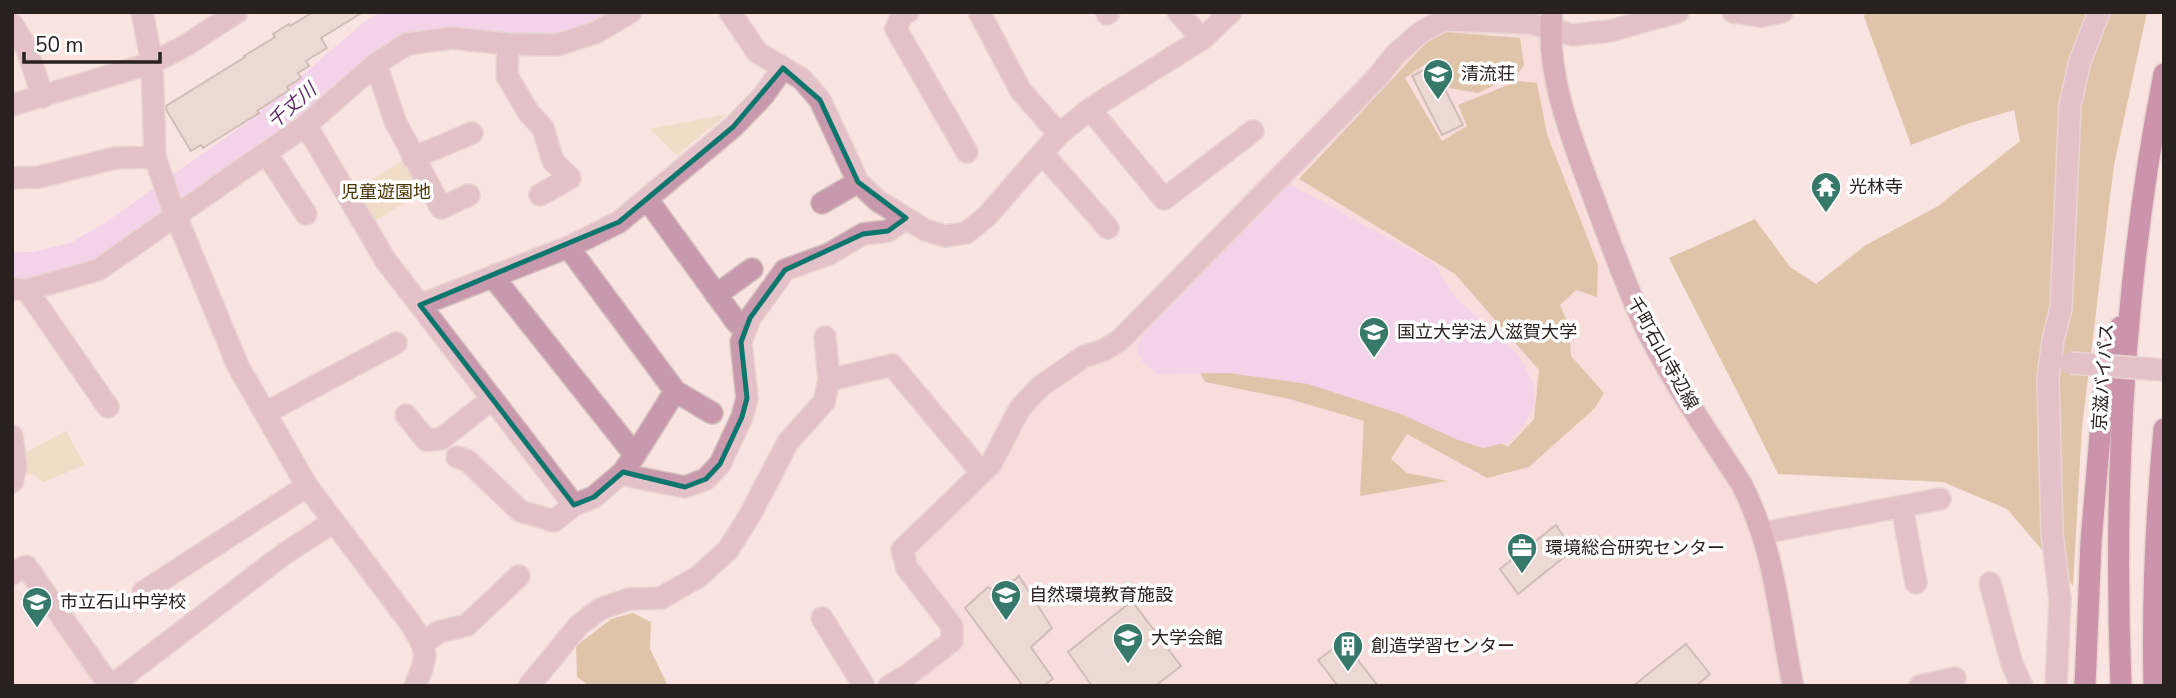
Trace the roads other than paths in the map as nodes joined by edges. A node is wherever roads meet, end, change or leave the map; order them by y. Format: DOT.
graph roads {
  1 [pos="142,12"];
  2 [pos="237,12"];
  3 [pos="631,12"];
  4 [pos="730,12"];
  5 [pos="908,12"];
  6 [pos="979,12"];
  7 [pos="1178,12"];
  8 [pos="1231,12"];
  9 [pos="1678,12"];
  10 [pos="1733,12"];
  11 [pos="1782,12"];
  12 [pos="2099,12"];
  13 [pos="1551,20"];
  14 [pos="12,24"];
  15 [pos="1202,39"];
  16 [pos="508,44"];
  17 [pos="152,63"];
  18 [pos="376,64"];
  19 [pos="783,68"];
  20 [pos="2164,74"];
  21 [pos="43,97"];
  22 [pos="12,105"];
  23 [pos="1090,110"];
  24 [pos="306,125"];
  25 [pos="1253,131"];
  26 [pos="472,133"];
  27 [pos="1059,134"];
  28 [pos="967,152"];
  29 [pos="267,153"];
  30 [pos="1042,153"];
  31 [pos="155,157"];
  32 [pos="413,158"];
  33 [pos="12,178"];
  34 [pos="858,182"];
  35 [pos="469,195"];
  36 [pos="540,195"];
  37 [pos="647,199"];
  38 [pos="170,201"];
  39 [pos="822,202"];
  40 [pos="306,214"];
  41 [pos="906,218"];
  42 [pos="1108,228"];
  43 [pos="570,246"];
  44 [pos="752,269"];
  45 [pos="495,275"];
  46 [pos="20,289"];
  47 [pos="2132,291"];
  48 [pos="716,295"];
  49 [pos="420,305"];
  50 [pos="737,323"];
  51 [pos="825,337"];
  52 [pos="396,343"];
  53 [pos="2060,362"];
  54 [pos="2164,370"];
  55 [pos="829,380"];
  56 [pos="675,391"];
  57 [pos="492,398"];
  58 [pos="108,407"];
  59 [pos="265,413"];
  60 [pos="712,413"];
  61 [pos="406,415"];
  62 [pos="2164,429"];
  63 [pos="12,436"];
  64 [pos="457,457"];
  65 [pos="629,463"];
  66 [pos="982,473"];
  67 [pos="12,482"];
  68 [pos="307,485"];
  69 [pos="1940,499"];
  70 [pos="574,505"];
  71 [pos="1902,508"];
  72 [pos="333,522"];
  73 [pos="1763,533"];
  74 [pos="12,574"];
  75 [pos="519,576"];
  76 [pos="1916,583"];
  77 [pos="1990,583"];
  78 [pos="143,592"];
  79 [pos="822,618"];
  80 [pos="423,643"];
  81 [pos="1955,678"];
  82 [pos="111,686"];
  83 [pos="415,686"];
  84 [pos="529,686"];
  85 [pos="864,686"];
  86 [pos="890,686"];
  87 [pos="1793,686"];
  88 [pos="1920,686"];
  89 [pos="2022,686"];
  90 [pos="2056,686"];
  91 [pos="2085,686"];
  92 [pos="2121,686"];
  93 [pos="2154,686"];
  1 -- 17 [label="street"];
  2 -- 17 [label="street"];
  3 -- 16 [label="street"];
  4 -- 19 [label="street"];
  5 -- 28 [label="street"];
  6 -- 27 [label="street"];
  7 -- 15 [label="street"];
  8 -- 15 [label="street"];
  9 -- 13 [label="street"];
  10 -- 11 [label="street"];
  12 -- 53 [label="street"];
  13 -- 66 [label="street"];
  13 -- 73 [label="main road, 千町石山寺辺線"];
  14 -- 21 [label="street"];
  15 -- 23 [label="street"];
  16 -- 18 [label="street"];
  16 -- 36 [label="street"];
  17 -- 21 [label="street"];
  17 -- 31 [label="street"];
  18 -- 24 [label="street"];
  18 -- 32 [label="street"];
  19 -- 34 [label="street"];
  19 -- 37 [label="street"];
  20 -- 47 [label="highway, 京滋バイパス"];
  21 -- 22 [label="street"];
  23 -- 25 [label="street"];
  23 -- 27 [label="street"];
  24 -- 29 [label="street"];
  24 -- 49 [label="street"];
  26 -- 32 [label="street"];
  27 -- 30 [label="street"];
  29 -- 38 [label="street"];
  29 -- 40 [label="street"];
  30 -- 41 [label="street"];
  30 -- 42 [label="street"];
  31 -- 33 [label="street"];
  31 -- 38 [label="street"];
  32 -- 35 [label="street"];
  34 -- 39 [label="street"];
  34 -- 41 [label="street"];
  37 -- 43 [label="street"];
  37 -- 48 [label="street"];
  38 -- 46 [label="street"];
  38 -- 59 [label="street"];
  41 -- 65 [label="street"];
  43 -- 45 [label="street"];
  43 -- 56 [label="street"];
  44 -- 48 [label="street"];
  45 -- 49 [label="street"];
  45 -- 65 [label="street"];
  46 -- 58 [label="street"];
  47 -- 91 [label="highway"];
  47 -- 92 [label="highway, 京滋バイパス"];
  48 -- 50 [label="street"];
  49 -- 57 [label="street"];
  51 -- 55 [label="street"];
  52 -- 59 [label="street"];
  53 -- 54 [label="street, bridge"];
  53 -- 90 [label="street"];
  55 -- 66 [label="street"];
  55 -- 84 [label="street"];
  56 -- 60 [label="street"];
  56 -- 65 [label="street"];
  57 -- 61 [label="street"];
  57 -- 70 [label="street"];
  59 -- 68 [label="street"];
  62 -- 93 [label="highway"];
  63 -- 67 [label="street"];
  64 -- 70 [label="street"];
  65 -- 70 [label="street"];
  66 -- 86 [label="street"];
  68 -- 72 [label="street"];
  68 -- 78 [label="street"];
  69 -- 71 [label="street"];
  71 -- 73 [label="street"];
  71 -- 76 [label="street"];
  72 -- 80 [label="street"];
  72 -- 82 [label="street"];
  73 -- 87 [label="main road, 千町石山寺辺線"];
  74 -- 82 [label="street"];
  75 -- 80 [label="street"];
  77 -- 89 [label="street"];
  79 -- 85 [label="street"];
  80 -- 83 [label="street"];
  81 -- 88 [label="street"];
}
